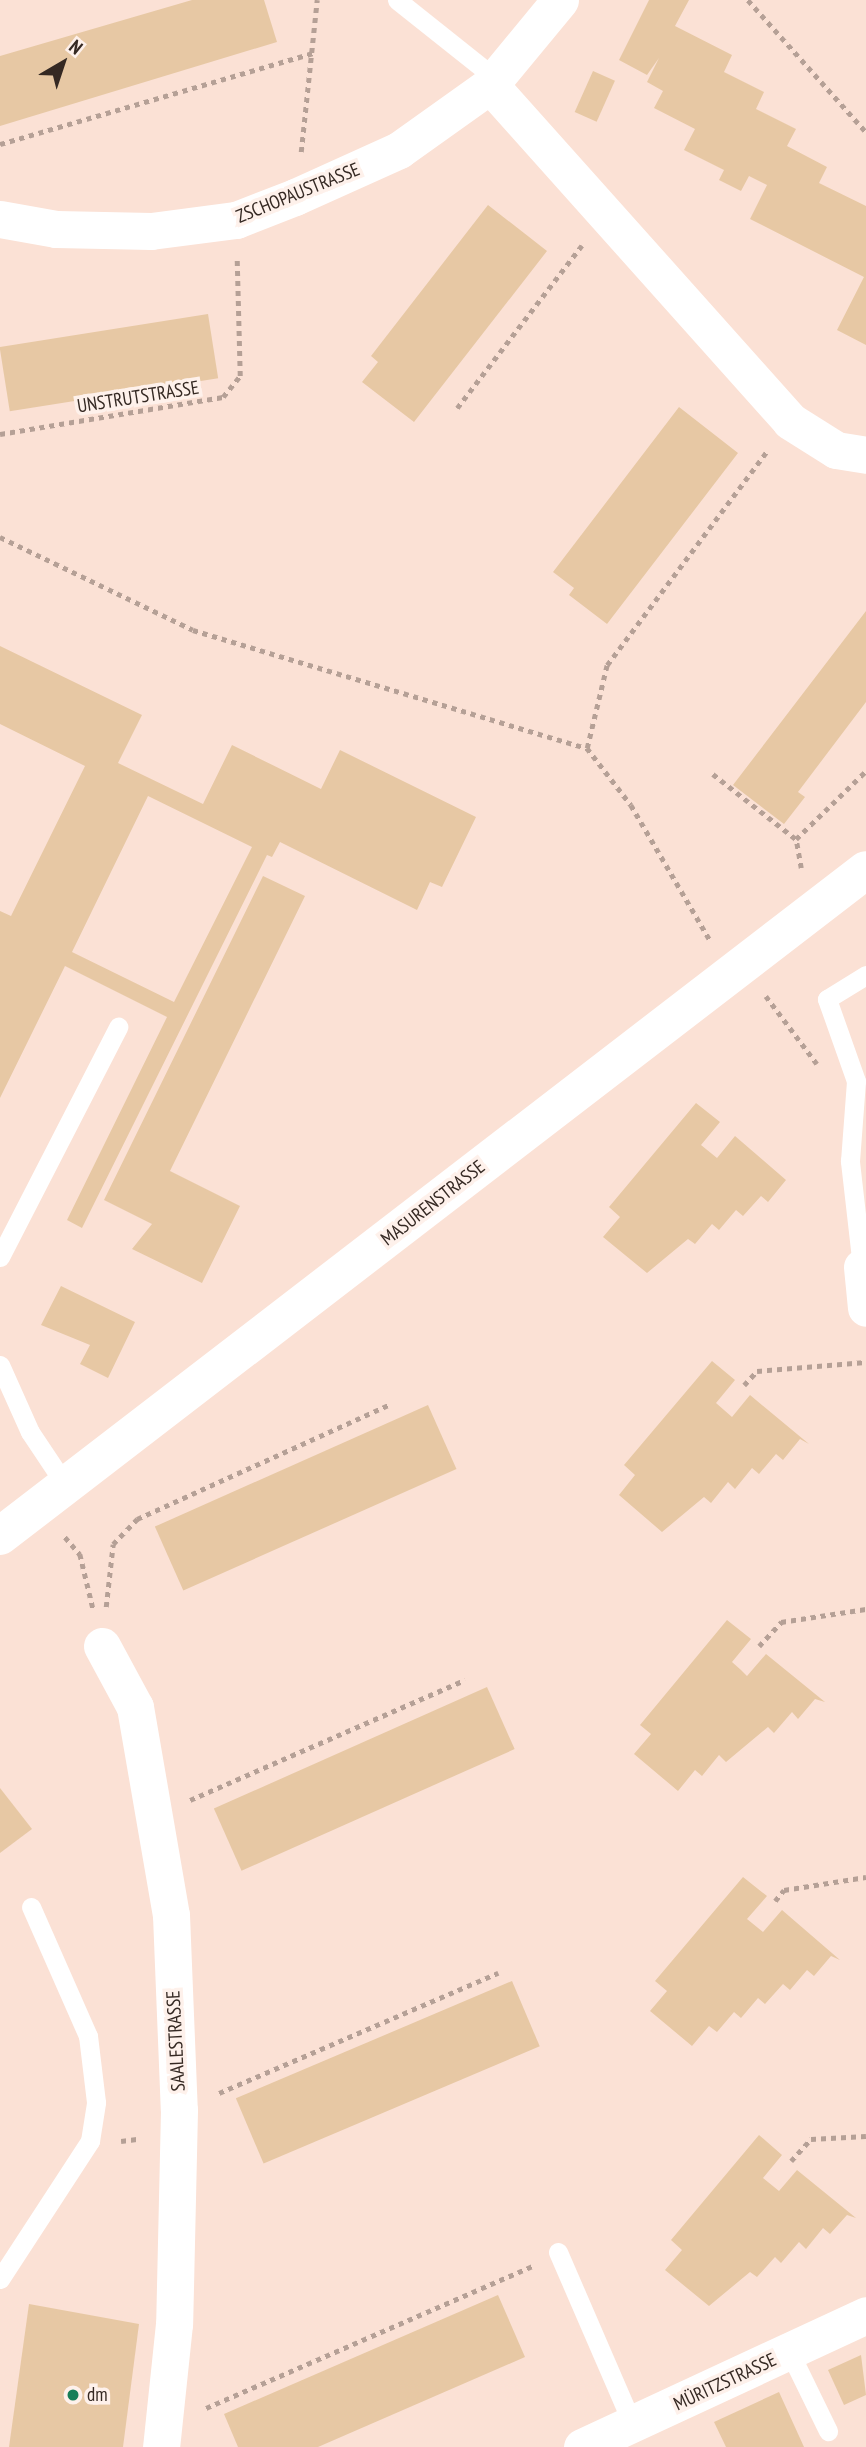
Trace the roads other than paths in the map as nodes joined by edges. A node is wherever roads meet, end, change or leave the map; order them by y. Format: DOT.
graph roads {
  1 [pos="397,0"];
  2 [pos="560,0"];
  3 [pos="492,81"];
  4 [pos="0,219"];
  5 [pos="866,455"];
  6 [pos="866,870"];
  7 [pos="866,975"];
  8 [pos="118,1027"];
  9 [pos="861,1079"];
  10 [pos="0,1257"];
  11 [pos="862,1268"];
  12 [pos="866,1308"];
  13 [pos="0,1365"];
  14 [pos="66,1486"];
  15 [pos="0,1536"];
  16 [pos="103,1646"];
  17 [pos="31,1907"];
  18 [pos="558,2252"];
  19 [pos="0,2279"];
  20 [pos="866,2315"];
  21 [pos="790,2353"];
  22 [pos="633,2425"];
  23 [pos="828,2431"];
  24 [pos="162,2437"];
  25 [pos="582,2447"];
  1 -- 3 [label="lane"];
  2 -- 3 [label="street, ZSCHOPAUSTRASSE"];
  3 -- 4 [label="street, ZSCHOPAUSTRASSE"];
  3 -- 5 [label="street"];
  6 -- 14 [label="main road, MASURENSTRASSE"];
  7 -- 9 [label="lane"];
  8 -- 10 [label="lane"];
  9 -- 11 [label="lane"];
  11 -- 12 [label="street"];
  13 -- 14 [label="lane"];
  14 -- 15 [label="main road, MASURENSTRASSE"];
  16 -- 24 [label="street, SAALESTRASSE"];
  17 -- 19 [label="lane"];
  18 -- 22 [label="lane"];
  20 -- 21 [label="street, MÜRITZSTRASSE"];
  21 -- 22 [label="street, MÜRITZSTRASSE"];
  21 -- 23 [label="lane"];
  22 -- 25 [label="street, MÜRITZSTRASSE"];
}
